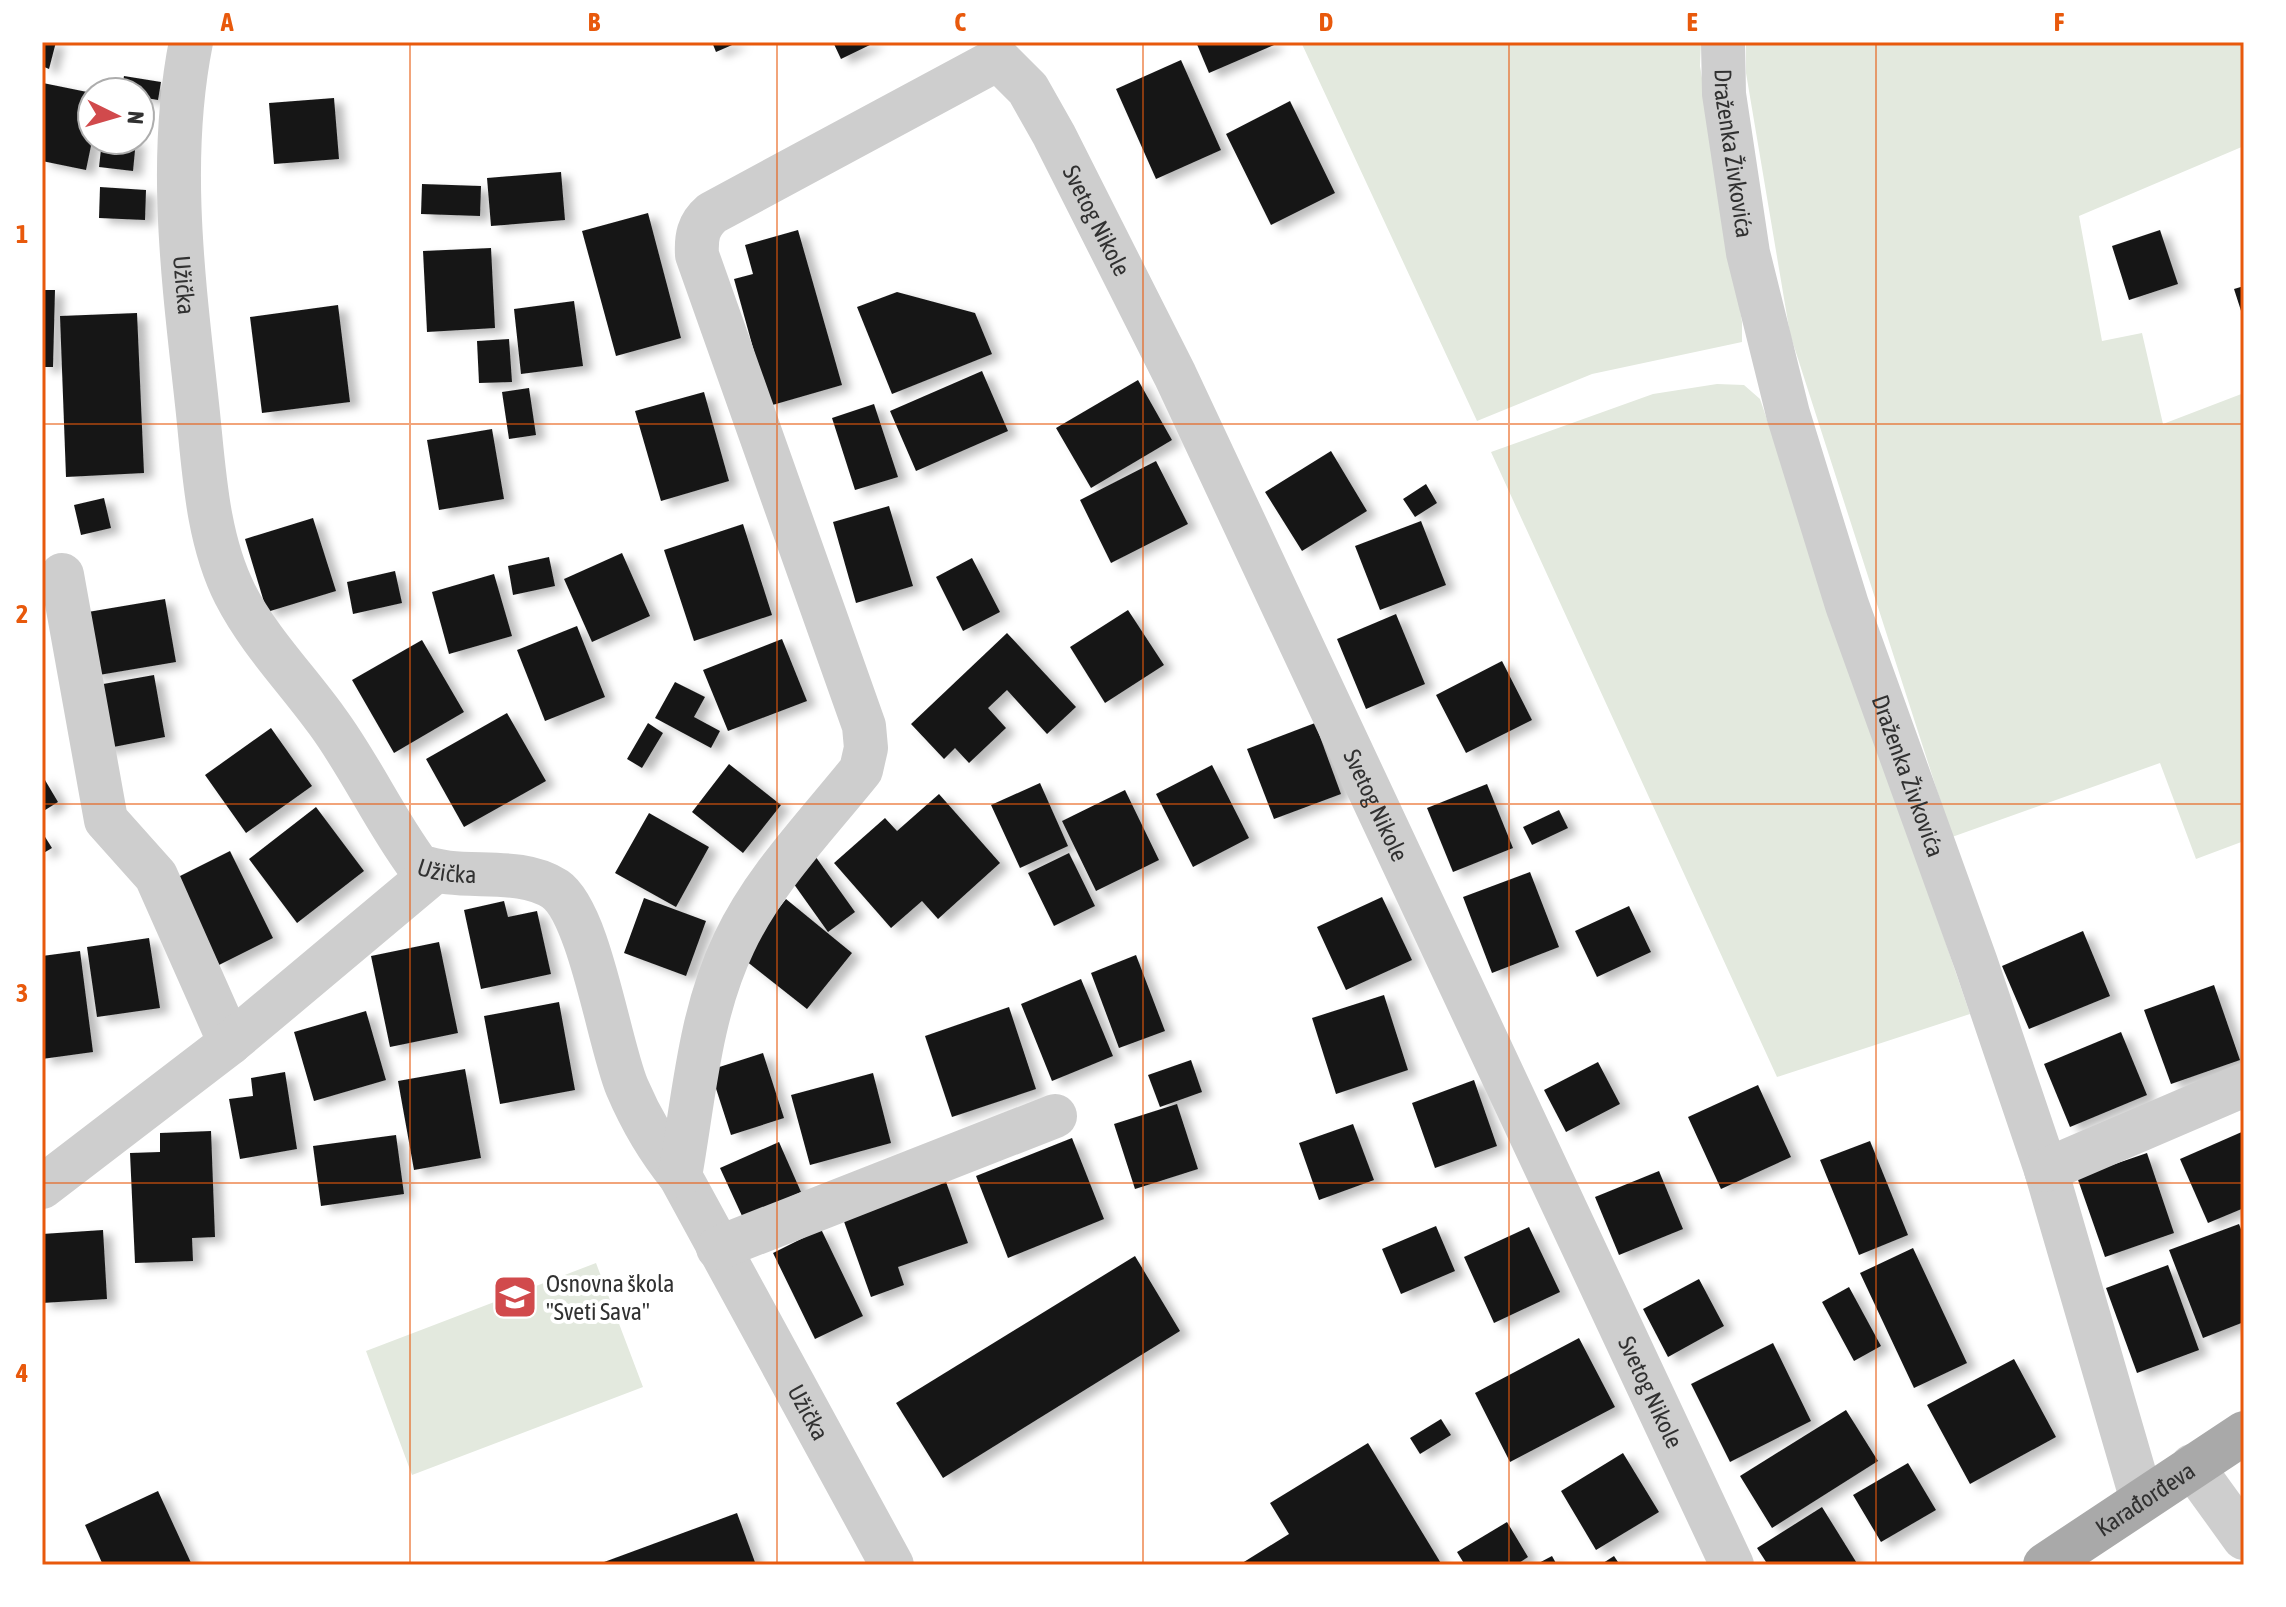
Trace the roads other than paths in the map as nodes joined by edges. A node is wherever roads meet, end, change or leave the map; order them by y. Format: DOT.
graph roads {
  1 [pos="191,42"];
  2 [pos="1723,42"];
  3 [pos="62,575"];
  4 [pos="434,872"];
  5 [pos="230,1043"];
  6 [pos="2244,1085"];
  7 [pos="1055,1116"];
  8 [pos="2046,1170"];
  9 [pos="680,1176"];
  10 [pos="42,1187"];
  11 [pos="718,1248"];
  12 [pos="2244,1433"];
  13 [pos="2192,1466"];
  14 [pos="2142,1500"];
  15 [pos="2244,1538"];
  16 [pos="892,1565"];
  17 [pos="1732,1565"];
  18 [pos="2045,1565"];
  1 -- 4 [label="street, Užička"];
  2 -- 8 [label="street, Draženka Živkovića"];
  3 -- 5 [label="street"];
  4 -- 5 [label="street"];
  4 -- 9 [label="street, Užička"];
  5 -- 10 [label="street"];
  6 -- 8 [label="street"];
  7 -- 11 [label="street"];
  8 -- 14 [label="street, Draženka Živkovića"];
  9 -- 11 [label="street, Užička"];
  9 -- 17 [label="street, Svetog Nikole"];
  11 -- 16 [label="street, Užička"];
  12 -- 13 [label="main road, Karađorđeva"];
  13 -- 14 [label="main road, Karađorđeva"];
  13 -- 15 [label="street"];
  14 -- 18 [label="main road, Karađorđeva"];
}
